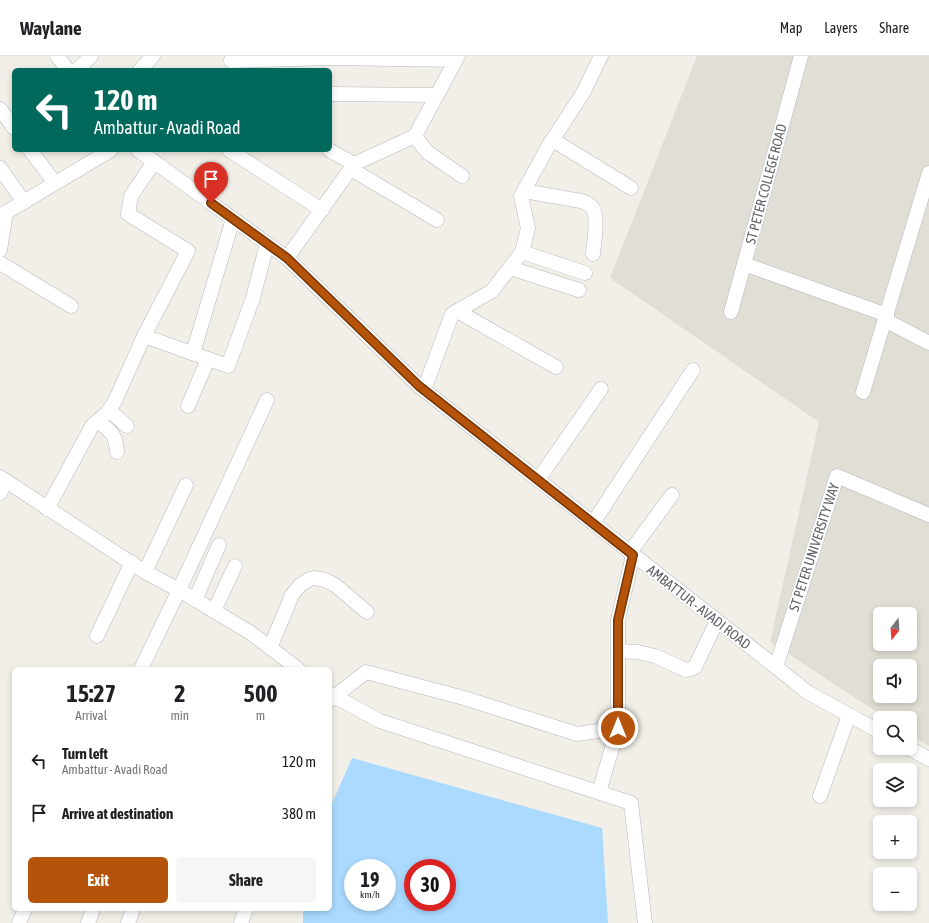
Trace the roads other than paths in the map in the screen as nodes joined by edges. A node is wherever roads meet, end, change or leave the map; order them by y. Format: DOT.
graph roads {
  1 [pos="57,56"];
  2 [pos="91,56"];
  3 [pos="153,56"];
  4 [pos="232,56"];
  5 [pos="801,56"];
  6 [pos="604,57"];
  7 [pos="457,58"];
  8 [pos="66,68"];
  9 [pos="79,68"];
  10 [pos="142,68"];
  11 [pos="332,94"];
  12 [pos="436,95"];
  13 [pos="0,109"];
  14 [pos="12,125"];
  15 [pos="415,136"];
  16 [pos="553,140"];
  17 [pos="32,152"];
  18 [pos="109,152"];
  19 [pos="142,152"];
  20 [pos="232,152"];
  21 [pos="331,152"];
  22 [pos="154,162"];
  23 [pos="352,166"];
  24 [pos="0,168"];
  25 [pos="929,173"];
  26 [pos="462,176"];
  27 [pos="55,183"];
  28 [pos="631,188"];
  29 [pos="524,191"];
  30 [pos="24,202"];
  31 [pos="322,210"];
  32 [pos="3,214"];
  33 [pos="233,219"];
  34 [pos="437,220"];
  35 [pos="267,244"];
  36 [pos="0,250"];
  37 [pos="522,252"];
  38 [pos="593,254"];
  39 [pos="287,258"];
  40 [pos="0,263"];
  41 [pos="744,264"];
  42 [pos="510,268"];
  43 [pos="585,273"];
  44 [pos="579,290"];
  45 [pos="71,306"];
  46 [pos="457,311"];
  47 [pos="731,312"];
  48 [pos="886,317"];
  49 [pos="144,336"];
  50 [pos="929,343"];
  51 [pos="193,353"];
  52 [pos="208,359"];
  53 [pos="556,367"];
  54 [pos="693,370"];
  55 [pos="601,389"];
  56 [pos="424,390"];
  57 [pos="863,392"];
  58 [pos="267,400"];
  59 [pos="188,406"];
  60 [pos="109,410"];
  61 [pos="98,421"];
  62 [pos="127,426"];
  63 [pos="117,452"];
  64 [pos="538,480"];
  65 [pos="2,483"];
  66 [pos="186,486"];
  67 [pos="672,495"];
  68 [pos="47,509"];
  69 [pos="929,515"];
  70 [pos="593,524"];
  71 [pos="219,545"];
  72 [pos="631,553"];
  73 [pos="132,562"];
  74 [pos="235,566"];
  75 [pos="145,572"];
  76 [pos="179,590"];
  77 [pos="194,600"];
  78 [pos="214,612"];
  79 [pos="367,612"];
  80 [pos="717,621"];
  81 [pos="97,636"];
  82 [pos="270,648"];
  83 [pos="618,651"];
  84 [pos="142,667"];
  85 [pos="293,667"];
  86 [pos="776,668"];
  87 [pos="332,696"];
  88 [pos="332,697"];
  89 [pos="849,715"];
  90 [pos="618,728"];
  91 [pos="873,728"];
  92 [pos="917,753"];
  93 [pos="929,759"];
  94 [pos="599,792"];
  95 [pos="820,796"];
  96 [pos="24,911"];
  97 [pos="92,911"];
  98 [pos="132,911"];
  99 [pos="245,911"];
  100 [pos="19,923"];
  101 [pos="88,923"];
  102 [pos="128,923"];
  103 [pos="241,923"];
  104 [pos="645,923"];
  1 -- 8 [label="street"];
  2 -- 9 [label="street"];
  3 -- 10 [label="street"];
  4 -- 7 [label="street"];
  5 -- 41 [label="street, ST PETER COLLEGE ROAD"];
  6 -- 16 [label="street"];
  7 -- 12 [label="street"];
  11 -- 12 [label="street"];
  12 -- 15 [label="street"];
  13 -- 14 [label="street"];
  15 -- 23 [label="street"];
  15 -- 26 [label="street"];
  16 -- 28 [label="street"];
  16 -- 29 [label="street"];
  17 -- 27 [label="street"];
  18 -- 27 [label="street"];
  19 -- 22 [label="street, AMBATTUR - AVADI ROAD"];
  20 -- 31 [label="street"];
  21 -- 23 [label="street"];
  22 -- 33 [label="street, AMBATTUR - AVADI ROAD"];
  22 -- 49 [label="street"];
  23 -- 31 [label="street"];
  23 -- 34 [label="street"];
  24 -- 30 [label="street"];
  25 -- 48 [label="street"];
  27 -- 30 [label="street"];
  29 -- 37 [label="street"];
  29 -- 38 [label="street"];
  30 -- 32 [label="street"];
  31 -- 39 [label="street"];
  32 -- 36 [label="street"];
  33 -- 35 [label="street, AMBATTUR - AVADI ROAD"];
  33 -- 51 [label="street"];
  35 -- 39 [label="street, AMBATTUR - AVADI ROAD"];
  35 -- 52 [label="street"];
  37 -- 42 [label="street"];
  37 -- 43 [label="street"];
  39 -- 56 [label="street, AMBATTUR - AVADI ROAD"];
  40 -- 45 [label="street"];
  41 -- 47 [label="street, ST PETER COLLEGE ROAD"];
  41 -- 48 [label="street"];
  42 -- 44 [label="street"];
  42 -- 46 [label="street"];
  46 -- 53 [label="street"];
  46 -- 56 [label="street"];
  48 -- 50 [label="street"];
  48 -- 57 [label="street"];
  49 -- 51 [label="street"];
  49 -- 60 [label="street"];
  51 -- 52 [label="street"];
  52 -- 59 [label="street"];
  54 -- 70 [label="street"];
  55 -- 64 [label="street"];
  56 -- 64 [label="street, AMBATTUR - AVADI ROAD"];
  58 -- 76 [label="street"];
  60 -- 61 [label="street"];
  60 -- 62 [label="street"];
  61 -- 63 [label="street"];
  61 -- 68 [label="street"];
  64 -- 70 [label="street, AMBATTUR - AVADI ROAD"];
  65 -- 68 [label="street"];
  66 -- 75 [label="street"];
  67 -- 72 [label="street"];
  68 -- 73 [label="street"];
  69 -- 86 [label="street, ST PETER UNIVERSITY WAY"];
  70 -- 72 [label="street, AMBATTUR - AVADI ROAD"];
  71 -- 77 [label="street"];
  72 -- 80 [label="street, AMBATTUR - AVADI ROAD"];
  72 -- 83 [label="street"];
  73 -- 75 [label="street"];
  73 -- 81 [label="street"];
  74 -- 78 [label="street"];
  75 -- 76 [label="street"];
  76 -- 77 [label="street"];
  76 -- 84 [label="street"];
  77 -- 78 [label="street"];
  78 -- 82 [label="street"];
  79 -- 82 [label="street"];
  80 -- 83 [label="street"];
  80 -- 86 [label="street, AMBATTUR - AVADI ROAD"];
  82 -- 85 [label="street"];
  83 -- 90 [label="street"];
  86 -- 89 [label="street, AMBATTUR - AVADI ROAD"];
  87 -- 90 [label="street"];
  88 -- 94 [label="street"];
  89 -- 91 [label="street, AMBATTUR - AVADI ROAD"];
  89 -- 95 [label="street"];
  90 -- 94 [label="street"];
  92 -- 93 [label="street"];
  94 -- 104 [label="street"];
  96 -- 100 [label="street"];
  97 -- 101 [label="street"];
  98 -- 102 [label="street"];
  99 -- 103 [label="street"];
}
